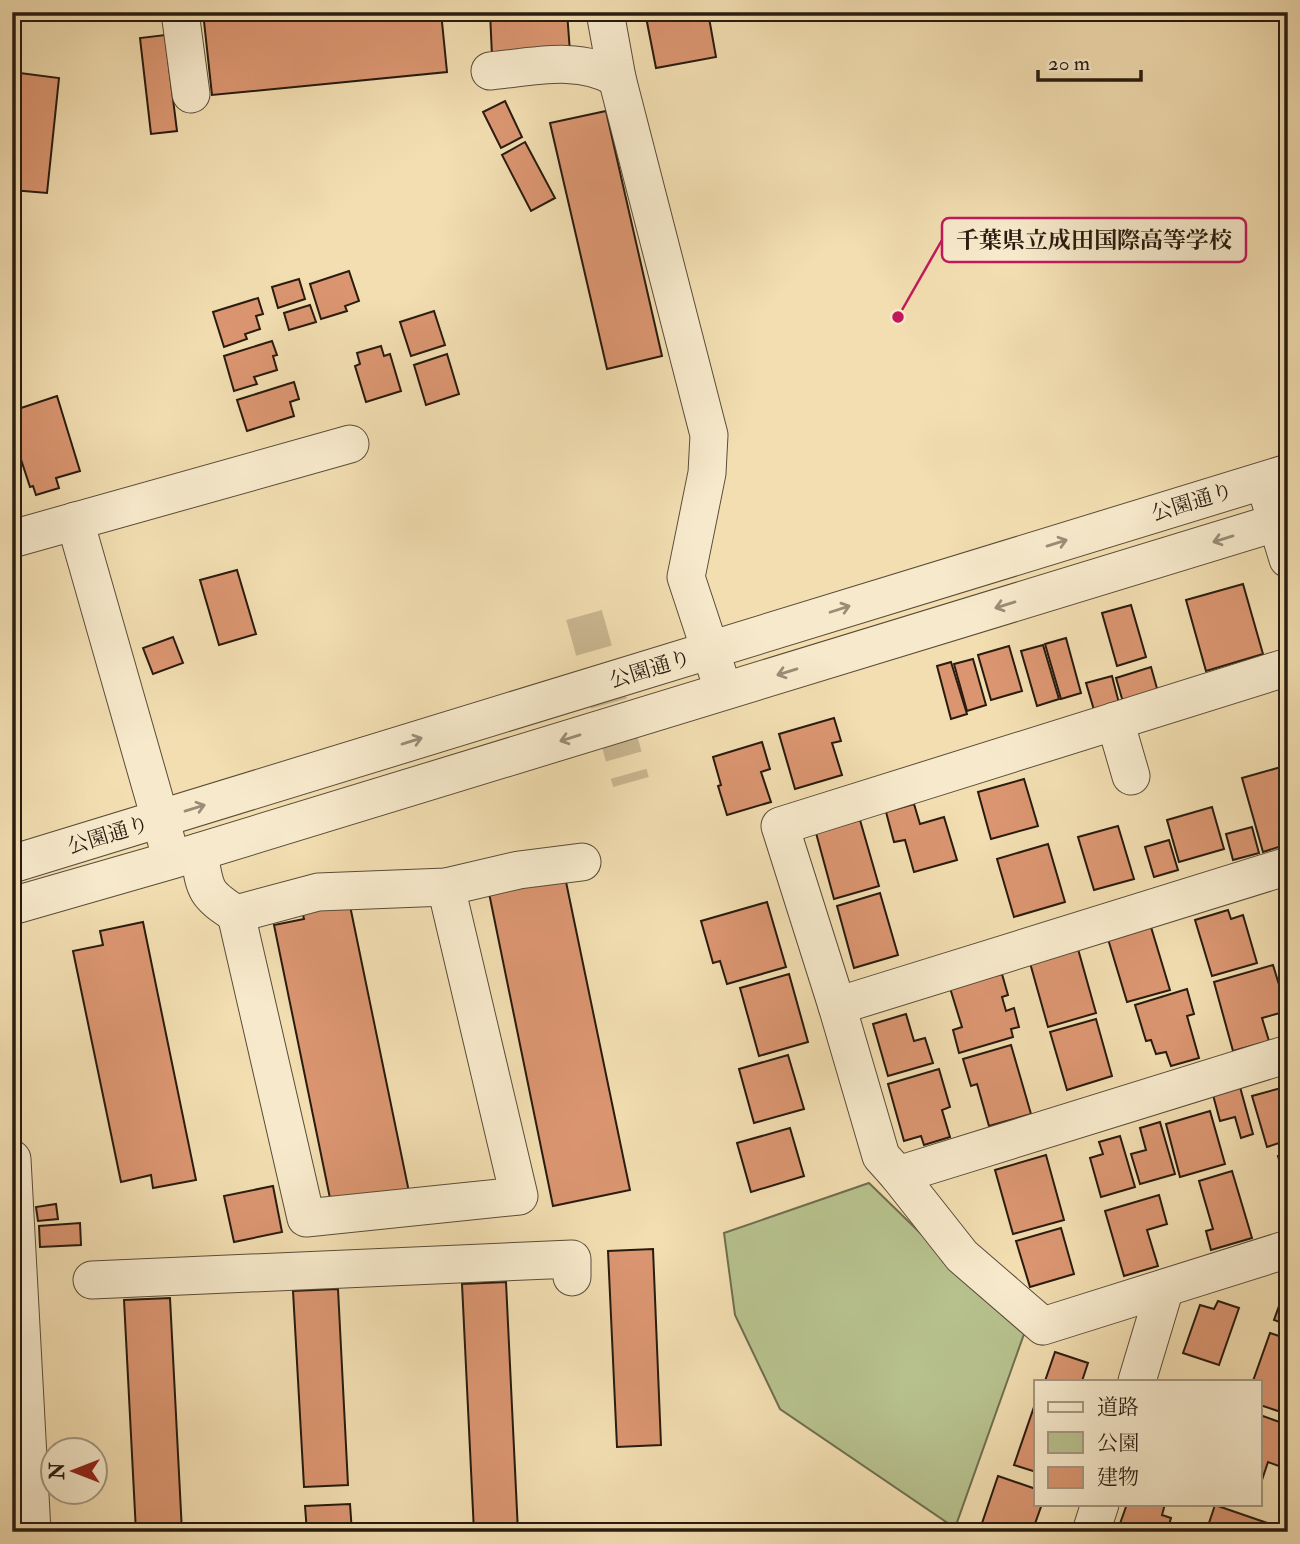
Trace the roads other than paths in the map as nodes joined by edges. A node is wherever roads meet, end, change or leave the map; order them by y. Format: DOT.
graph roads {
  1 [pos="180,12"];
  2 [pos="605,12"];
  3 [pos="490,71"];
  4 [pos="617,78"];
  5 [pos="191,94"];
  6 [pos="350,444"];
  7 [pos="1276,477"];
  8 [pos="1282,520"];
  9 [pos="75,521"];
  10 [pos="12,538"];
  11 [pos="1288,559"];
  12 [pos="710,650"];
  13 [pos="1288,667"];
  14 [pos="724,691"];
  15 [pos="1115,721"];
  16 [pos="1131,776"];
  17 [pos="160,819"];
  18 [pos="186,856"];
  19 [pos="582,862"];
  20 [pos="12,864"];
  21 [pos="1288,866"];
  22 [pos="446,887"];
  23 [pos="12,906"];
  24 [pos="236,914"];
  25 [pos="837,1006"];
  26 [pos="1288,1054"];
  27 [pos="12,1159"];
  28 [pos="898,1175"];
  29 [pos="1288,1249"];
  30 [pos="572,1277"];
  31 [pos="92,1280"];
  32 [pos="1165,1289"];
  33 [pos="1137,1380"];
  34 [pos="1099,1506"];
  35 [pos="32,1532"];
  36 [pos="1091,1532"];
  1 -- 5 [label="street"];
  2 -- 4 [label="street"];
  3 -- 4 [label="street"];
  4 -- 12 [label="street"];
  6 -- 9 [label="street"];
  7 -- 8 [label="street"];
  12 -- 7 [label="street, 公園通り, one-way"];
  8 -- 11 [label="street"];
  8 -- 14 [label="street, 公園通り, one-way"];
  9 -- 10 [label="street"];
  9 -- 17 [label="street"];
  12 -- 14 [label="street"];
  17 -- 12 [label="street, 公園通り, one-way"];
  13 -- 15 [label="street"];
  14 -- 18 [label="street, 公園通り, one-way"];
  15 -- 16 [label="street"];
  15 -- 25 [label="street"];
  17 -- 18 [label="street"];
  17 -- 20 [label="street, 公園通り"];
  18 -- 23 [label="street, 公園通り"];
  18 -- 24 [label="street"];
  19 -- 22 [label="street"];
  21 -- 25 [label="street"];
  22 -- 24 [label="street"];
  22 -- 24 [label="street"];
  25 -- 28 [label="street"];
  26 -- 28 [label="street"];
  27 -- 35 [label="street"];
  28 -- 32 [label="street"];
  29 -- 32 [label="street"];
  30 -- 31 [label="street"];
  32 -- 33 [label="street"];
  34 -- 36 [label="street"];
}
